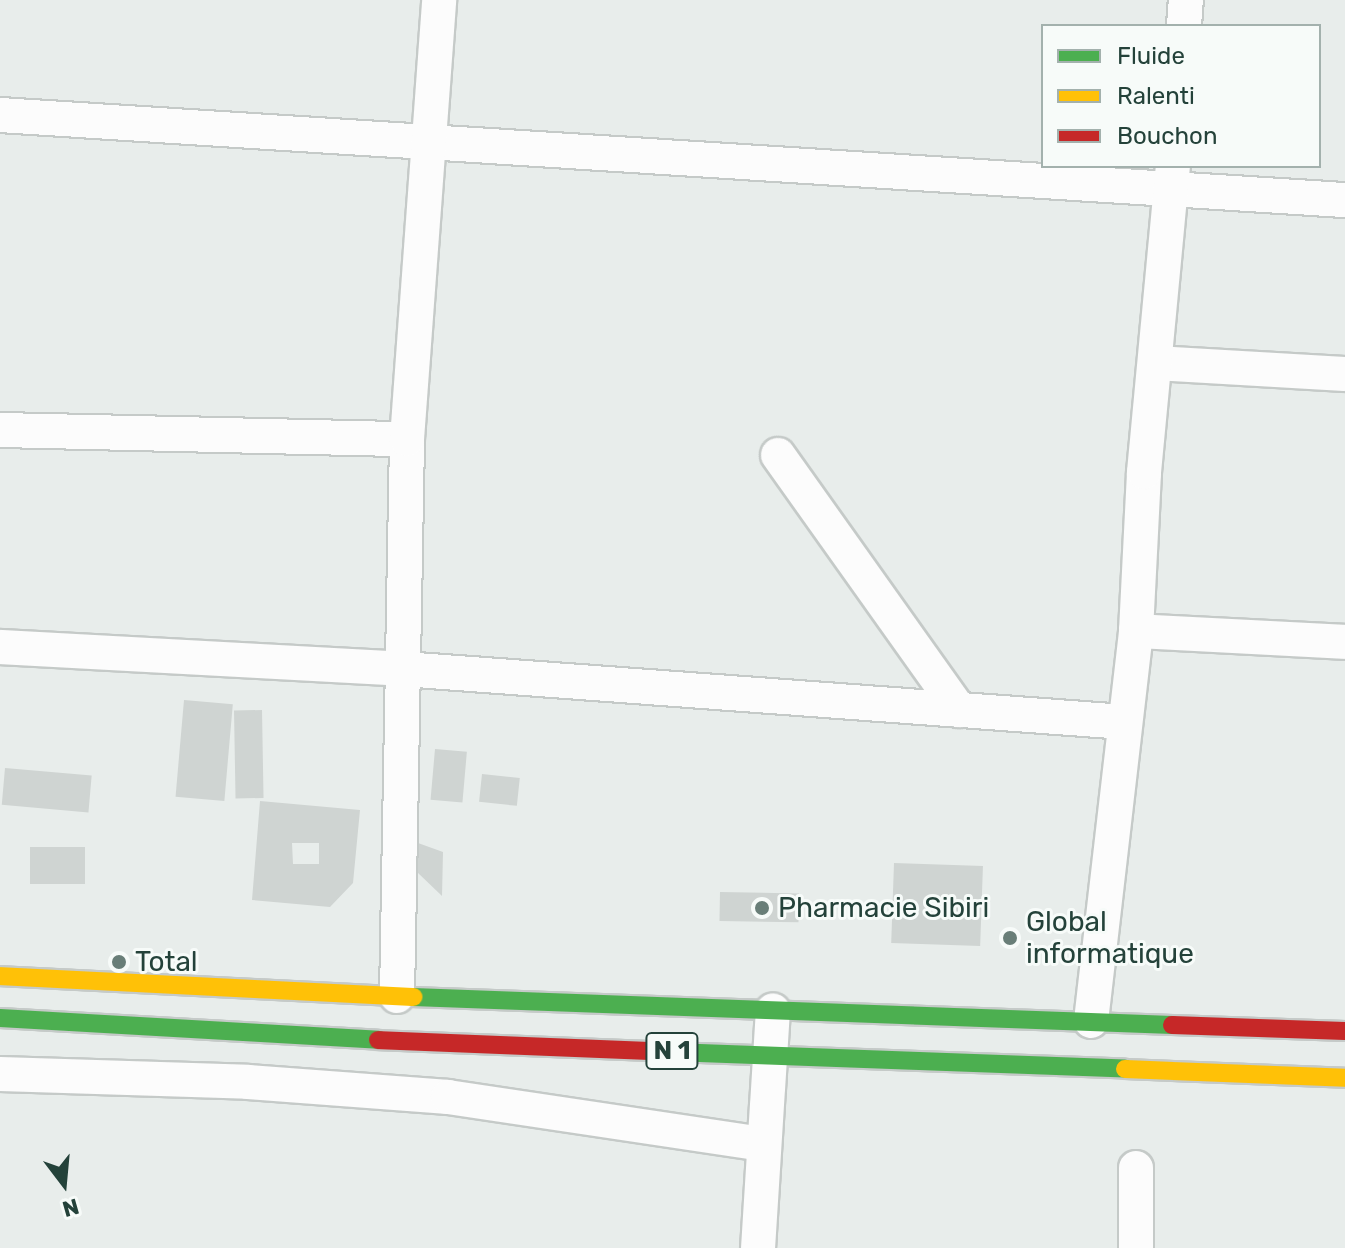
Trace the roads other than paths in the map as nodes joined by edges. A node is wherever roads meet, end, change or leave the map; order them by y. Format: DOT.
graph roads {
  1 [pos="439,0"];
  2 [pos="1186,0"];
  3 [pos="1184,24"];
  4 [pos="0,115"];
  5 [pos="432,143"];
  6 [pos="1172,179"];
  7 [pos="1345,200"];
  8 [pos="1155,363"];
  9 [pos="1345,374"];
  10 [pos="0,430"];
  11 [pos="407,439"];
  12 [pos="778,455"];
  13 [pos="1136,631"];
  14 [pos="1345,642"];
  15 [pos="0,647"];
  16 [pos="403,669"];
  17 [pos="959,710"];
  18 [pos="1124,722"];
  19 [pos="0,976"];
  20 [pos="397,996"];
  21 [pos="773,1010"];
  22 [pos="0,1018"];
  23 [pos="1091,1021"];
  24 [pos="1345,1031"];
  25 [pos="767,1055"];
  26 [pos="0,1074"];
  27 [pos="1345,1078"];
  28 [pos="763,1144"];
  29 [pos="1136,1168"];
  30 [pos="758,1248"];
  31 [pos="1136,1248"];
  1 -- 5 [label="street"];
  2 -- 3 [label="street"];
  4 -- 5 [label="street"];
  5 -- 6 [label="street"];
  5 -- 11 [label="street"];
  6 -- 7 [label="street"];
  6 -- 8 [label="street"];
  8 -- 9 [label="street"];
  8 -- 13 [label="street"];
  10 -- 11 [label="street"];
  11 -- 16 [label="street"];
  12 -- 17 [label="street"];
  13 -- 14 [label="street"];
  13 -- 18 [label="street"];
  15 -- 16 [label="street"];
  16 -- 17 [label="street"];
  16 -- 20 [label="street"];
  17 -- 18 [label="street"];
  18 -- 23 [label="street"];
  19 -- 20 [label="highway, N 1"];
  20 -- 21 [label="highway, N 1"];
  21 -- 23 [label="highway, N 1"];
  21 -- 25 [label="street"];
  22 -- 25 [label="highway, N 1"];
  23 -- 24 [label="highway, N 1"];
  25 -- 27 [label="highway, N 1"];
  25 -- 28 [label="street"];
  26 -- 28 [label="street"];
  28 -- 30 [label="street"];
  29 -- 31 [label="street"];
}
